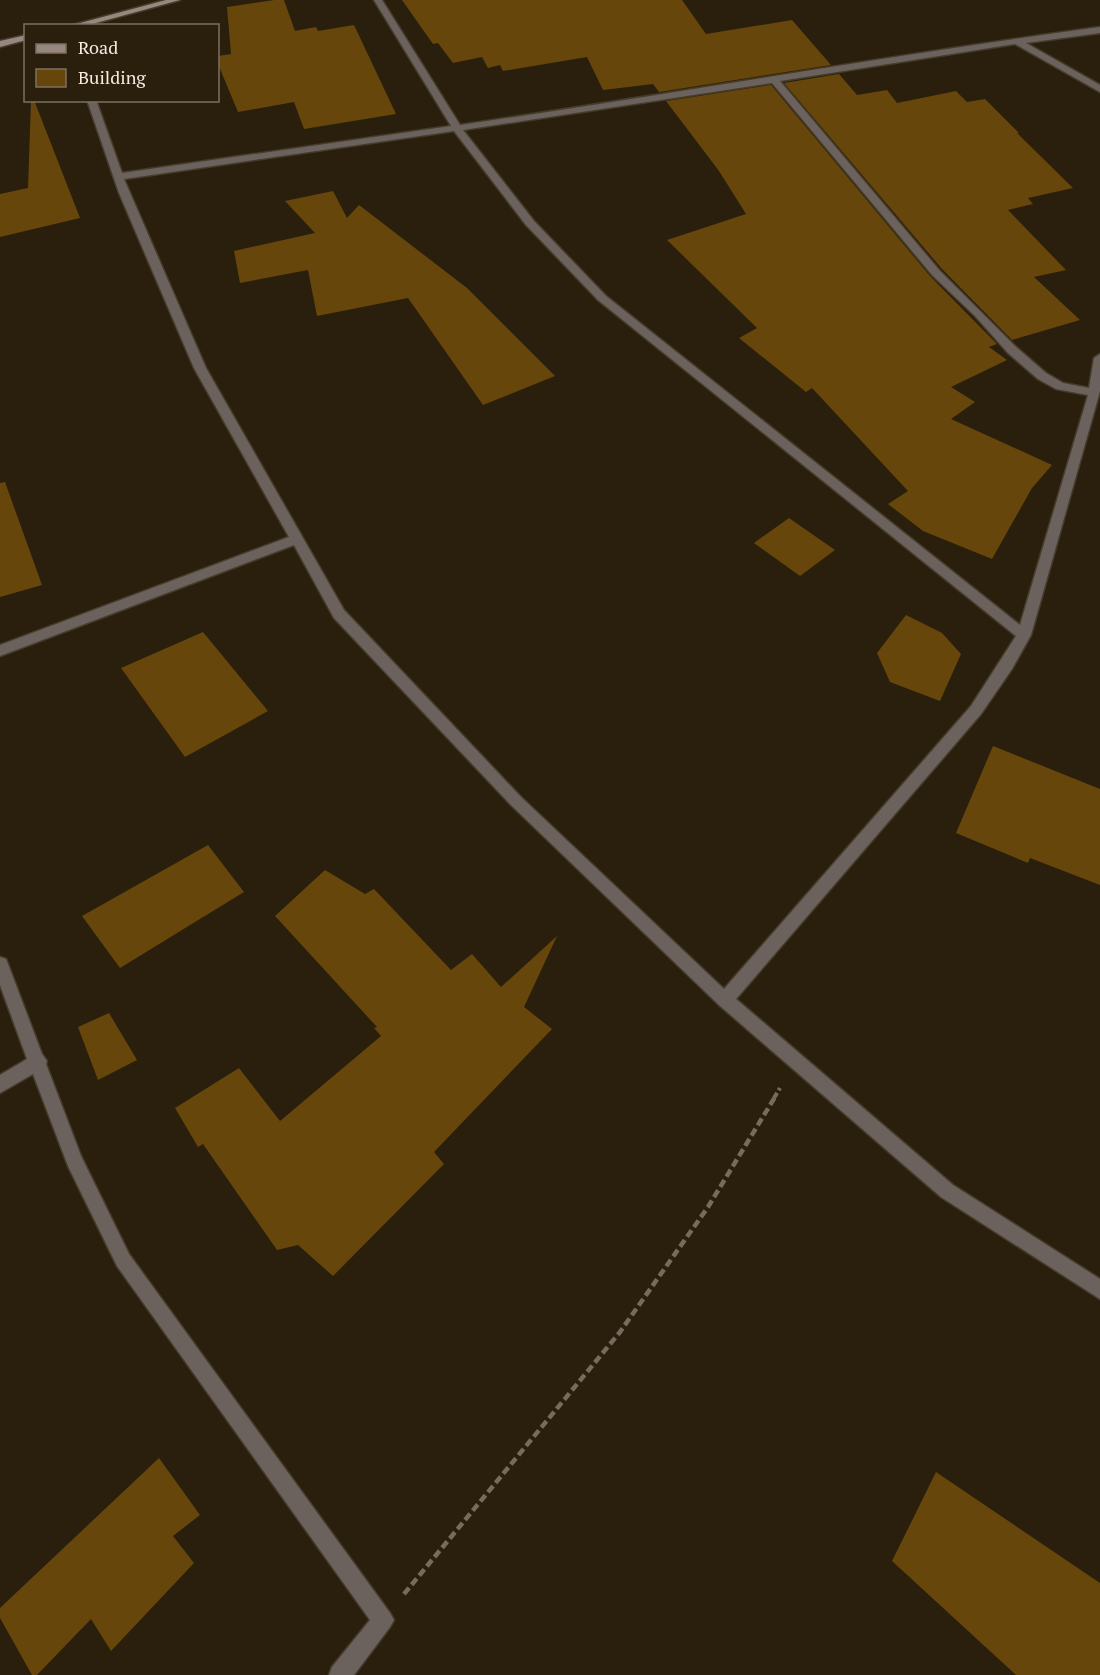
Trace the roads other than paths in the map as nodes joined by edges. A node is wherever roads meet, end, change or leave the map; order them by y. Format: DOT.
graph roads {
  1 [pos="176,0"];
  2 [pos="378,0"];
  3 [pos="81,24"];
  4 [pos="1100,30"];
  5 [pos="24,38"];
  6 [pos="1018,42"];
  7 [pos="0,44"];
  8 [pos="774,80"];
  9 [pos="1100,89"];
  10 [pos="92,102"];
  11 [pos="457,128"];
  12 [pos="118,177"];
  13 [pos="1100,358"];
  14 [pos="1094,393"];
  15 [pos="297,538"];
  16 [pos="1024,635"];
  17 [pos="0,651"];
  18 [pos="0,964"];
  19 [pos="725,1000"];
  20 [pos="39,1061"];
  21 [pos="0,1085"];
  22 [pos="1100,1290"];
  23 [pos="340,1675"];
  1 -- 3 [label="street"];
  2 -- 11 [label="street"];
  4 -- 6 [label="street"];
  5 -- 7 [label="street"];
  6 -- 8 [label="street"];
  6 -- 9 [label="street"];
  8 -- 11 [label="street"];
  8 -- 14 [label="street"];
  10 -- 12 [label="street"];
  11 -- 12 [label="street"];
  11 -- 16 [label="street"];
  12 -- 15 [label="street"];
  13 -- 14 [label="street"];
  14 -- 16 [label="street"];
  15 -- 17 [label="street"];
  15 -- 19 [label="street"];
  16 -- 19 [label="street"];
  18 -- 20 [label="street"];
  19 -- 22 [label="street"];
  20 -- 21 [label="street"];
  20 -- 23 [label="street"];
}
